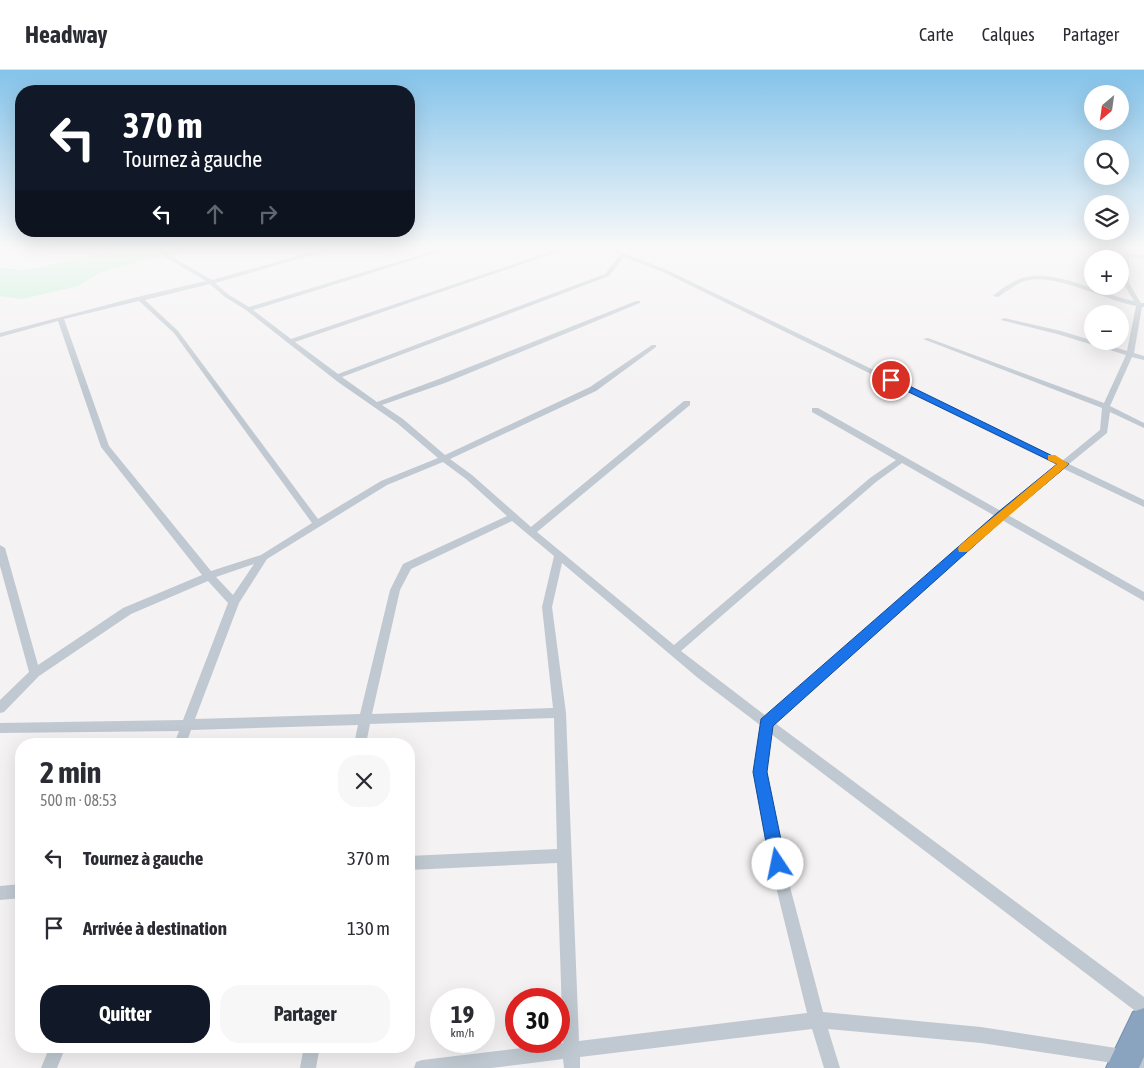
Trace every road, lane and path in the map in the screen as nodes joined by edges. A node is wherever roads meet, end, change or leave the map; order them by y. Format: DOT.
graph roads {
  1 [pos="150,296"];
  2 [pos="227,296"];
  3 [pos="289,296"];
  4 [pos="425,296"];
  5 [pos="553,296"];
  6 [pos="716,296"];
  7 [pos="1101,296"];
  8 [pos="139,298"];
  9 [pos="638,302"];
  10 [pos="1142,305"];
  11 [pos="248,308"];
  12 [pos="60,318"];
  13 [pos="1004,320"];
  14 [pos="0,335"];
  15 [pos="926,339"];
  16 [pos="291,341"];
  17 [pos="654,346"];
  18 [pos="1130,353"];
  19 [pos="1144,358"];
  20 [pos="337,377"];
  21 [pos="687,403"];
  22 [pos="376,405"];
  23 [pos="1106,407"];
  24 [pos="815,410"];
  25 [pos="1144,426"];
  26 [pos="444,459"];
  27 [pos="902,459"];
  28 [pos="1064,464"];
  29 [pos="1144,504"];
  30 [pos="1001,516"];
  31 [pos="513,517"];
  32 [pos="317,524"];
  33 [pos="530,532"];
  34 [pos="0,548"];
  35 [pos="559,555"];
  36 [pos="264,557"];
  37 [pos="209,576"];
  38 [pos="1144,597"];
  39 [pos="234,602"];
  40 [pos="674,651"];
  41 [pos="35,673"];
  42 [pos="0,708"];
  43 [pos="560,713"];
  44 [pos="364,718"];
  45 [pos="766,723"];
  46 [pos="187,725"];
  47 [pos="0,728"];
  48 [pos="182,738"];
  49 [pos="361,738"];
  50 [pos="564,856"];
  51 [pos="415,864"];
  52 [pos="15,892"];
  53 [pos="0,893"];
  54 [pos="1144,1007"];
  55 [pos="817,1020"];
  56 [pos="571,1050"];
  57 [pos="1134,1052"];
  58 [pos="55,1053"];
  59 [pos="311,1053"];
  60 [pos="49,1068"];
  61 [pos="308,1068"];
  62 [pos="422,1068"];
  63 [pos="572,1068"];
  64 [pos="832,1068"];
  1 -- 8 [label="street"];
  2 -- 11 [label="street"];
  3 -- 11 [label="street"];
  4 -- 16 [label="street"];
  5 -- 20 [label="street"];
  6 -- 28 [label="street"];
  7 -- 10 [label="street"];
  8 -- 12 [label="street"];
  8 -- 32 [label="street"];
  9 -- 22 [label="street"];
  10 -- 18 [label="street"];
  11 -- 16 [label="street"];
  12 -- 14 [label="street"];
  12 -- 37 [label="street"];
  13 -- 18 [label="street"];
  15 -- 23 [label="street"];
  16 -- 20 [label="street"];
  17 -- 26 [label="street"];
  18 -- 19 [label="street"];
  18 -- 23 [label="street"];
  20 -- 22 [label="street"];
  21 -- 33 [label="street"];
  22 -- 26 [label="street"];
  23 -- 25 [label="street"];
  23 -- 28 [label="street"];
  24 -- 27 [label="street"];
  26 -- 31 [label="street"];
  26 -- 32 [label="street"];
  27 -- 30 [label="street"];
  27 -- 40 [label="street"];
  28 -- 29 [label="street"];
  28 -- 30 [label="street"];
  30 -- 38 [label="street"];
  30 -- 45 [label="street"];
  31 -- 33 [label="street"];
  31 -- 44 [label="street"];
  32 -- 36 [label="street"];
  33 -- 35 [label="street"];
  34 -- 41 [label="street"];
  35 -- 40 [label="street"];
  35 -- 43 [label="street"];
  36 -- 37 [label="street"];
  36 -- 39 [label="street"];
  37 -- 39 [label="street"];
  37 -- 41 [label="street"];
  39 -- 46 [label="street"];
  40 -- 45 [label="street"];
  41 -- 42 [label="street"];
  43 -- 44 [label="street"];
  43 -- 50 [label="street"];
  44 -- 46 [label="street"];
  44 -- 49 [label="street"];
  45 -- 54 [label="street"];
  45 -- 55 [label="street"];
  46 -- 47 [label="street"];
  46 -- 48 [label="street"];
  50 -- 51 [label="street"];
  50 -- 56 [label="street"];
  52 -- 53 [label="street"];
  55 -- 56 [label="street"];
  55 -- 57 [label="street"];
  55 -- 64 [label="street"];
  56 -- 62 [label="street"];
  56 -- 63 [label="street"];
  58 -- 60 [label="street"];
  59 -- 61 [label="street"];
}
